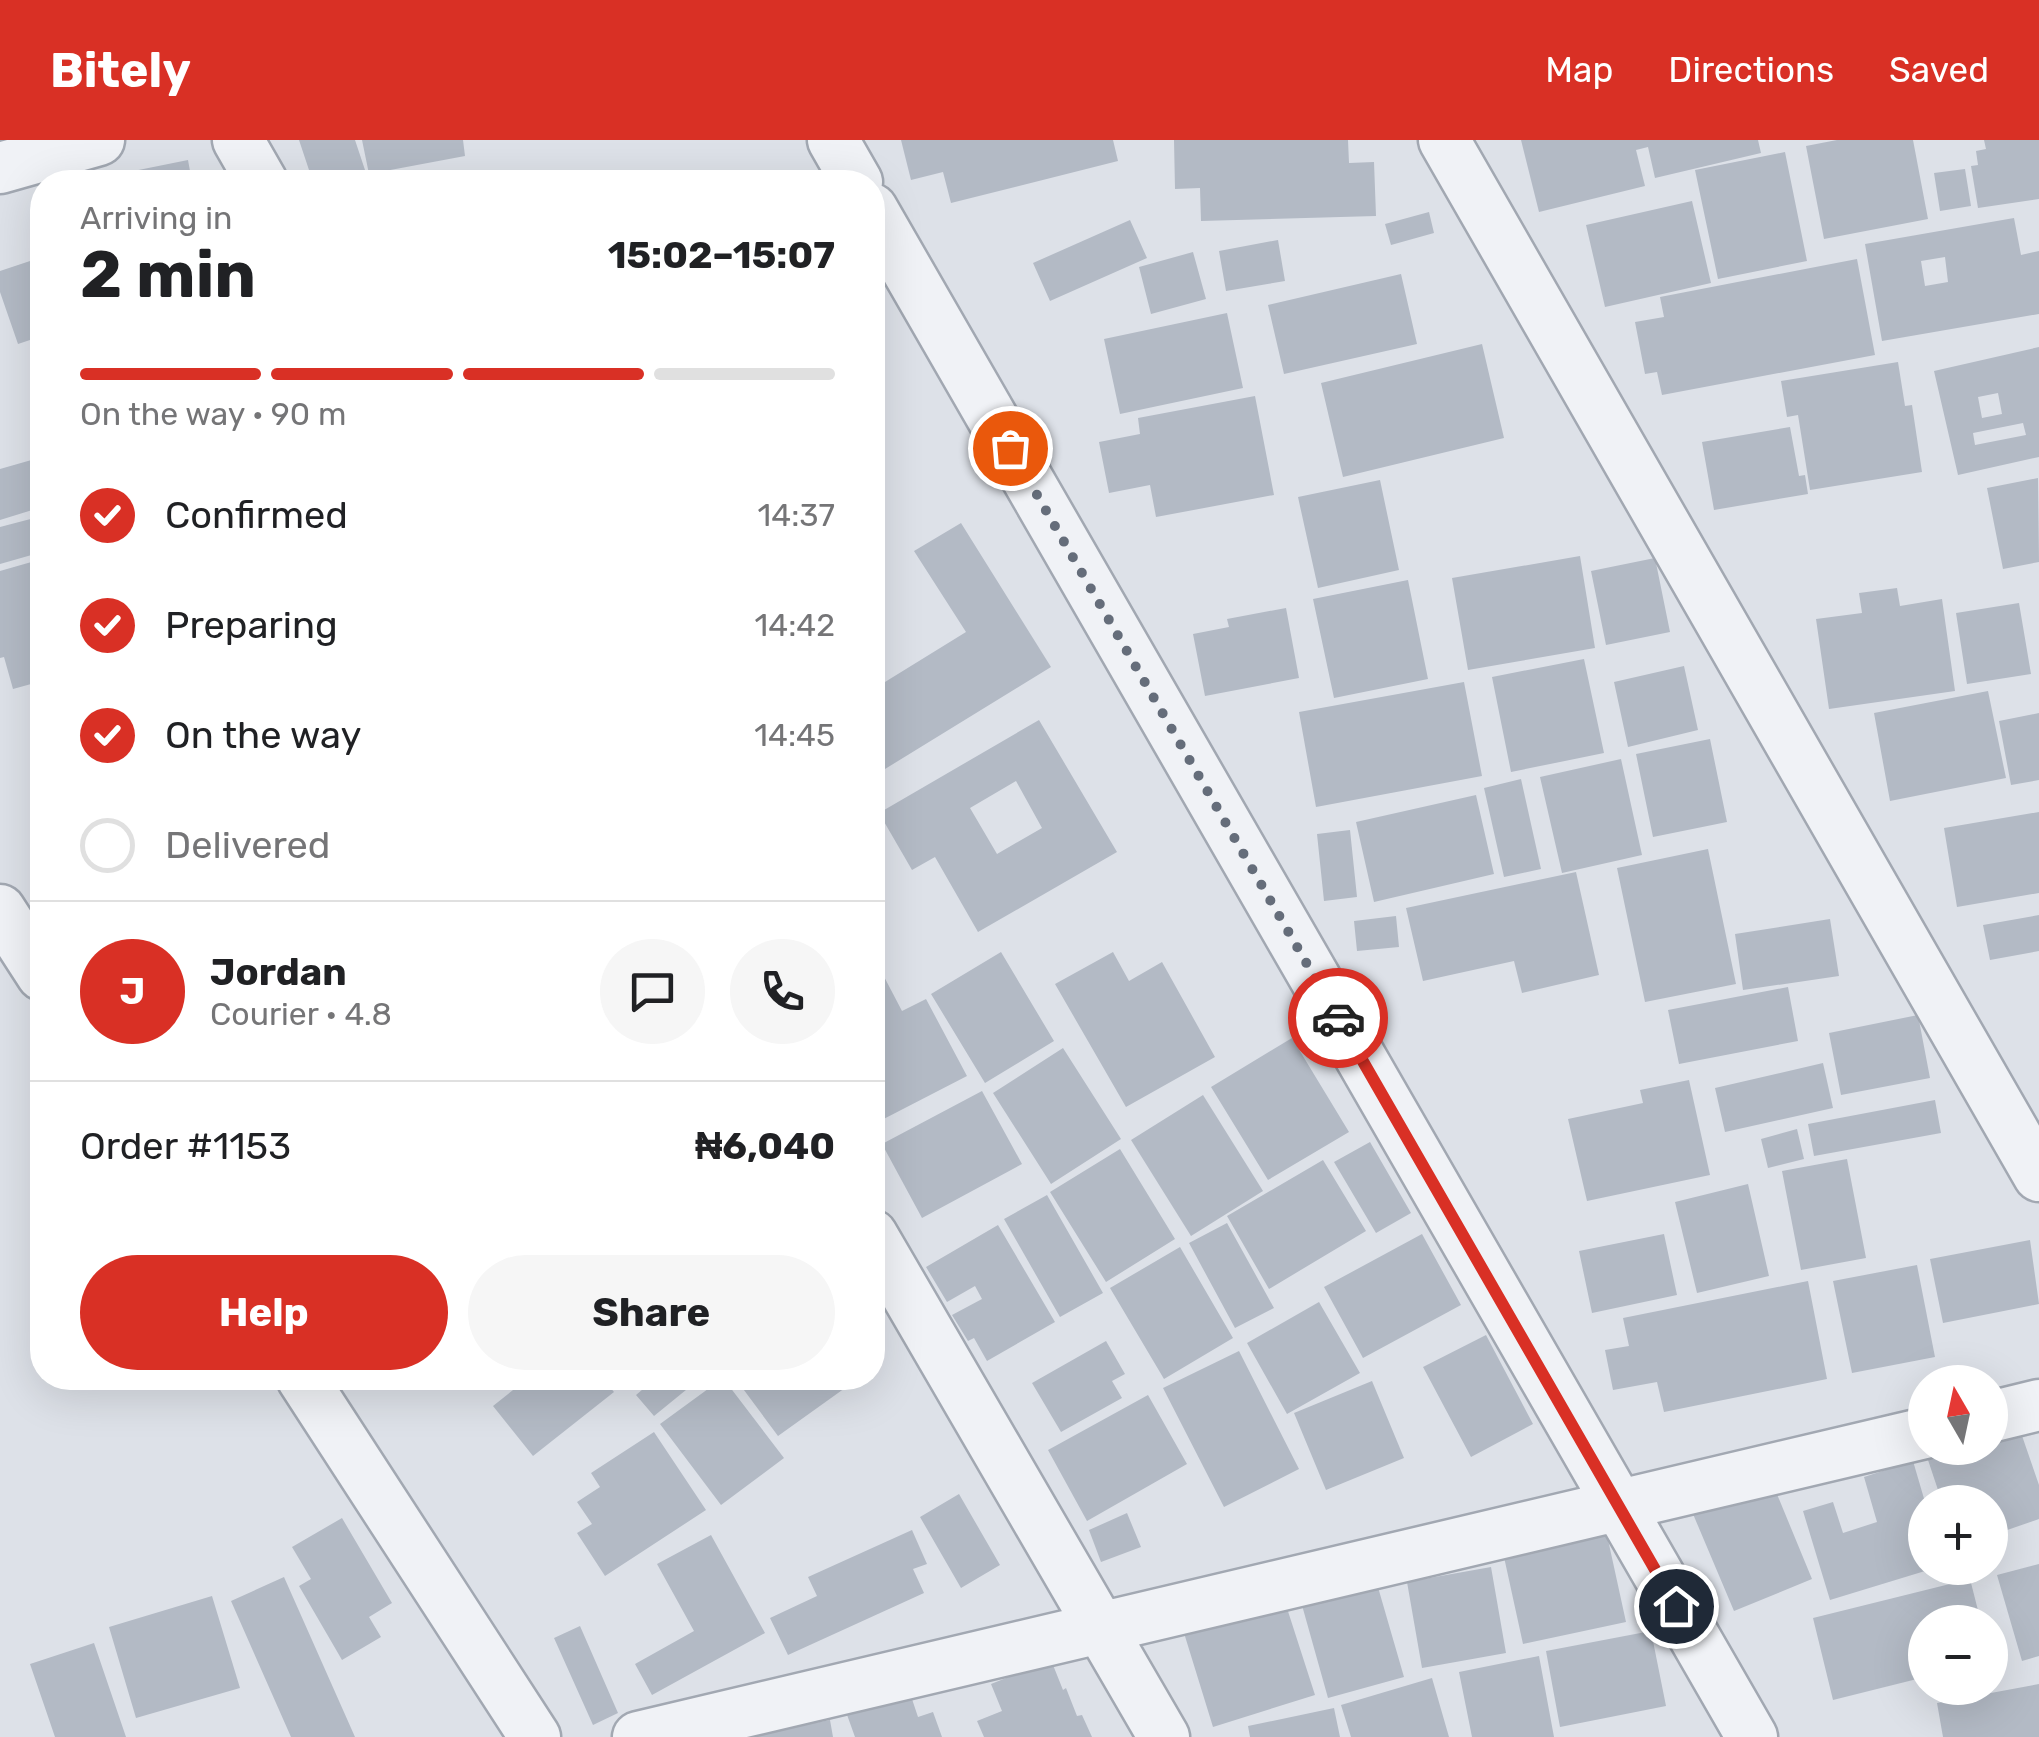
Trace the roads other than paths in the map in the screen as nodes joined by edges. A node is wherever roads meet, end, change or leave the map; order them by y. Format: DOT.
graph roads {
  1 [pos="99,140"];
  2 [pos="238,140"];
  3 [pos="833,140"];
  4 [pos="1444,140"];
  5 [pos="0,168"];
  6 [pos="255,170"];
  7 [pos="851,170"];
  8 [pos="885,232"];
  9 [pos="0,910"];
  10 [pos="30,957"];
  11 [pos="2039,1176"];
  12 [pos="885,1257"];
  13 [pos="310,1390"];
  14 [pos="2039,1405"];
  15 [pos="2008,1413"];
  16 [pos="1908,1436"];
  17 [pos="1619,1507"];
  18 [pos="1102,1629"];
  19 [pos="534,1737"];
  20 [pos="638,1737"];
  21 [pos="1164,1737"];
  22 [pos="1752,1737"];
  1 -- 5 [label="street"];
  2 -- 6 [label="street"];
  3 -- 7 [label="street"];
  4 -- 11 [label="street"];
  8 -- 17 [label="street"];
  9 -- 10 [label="street"];
  12 -- 18 [label="street"];
  13 -- 19 [label="street"];
  14 -- 15 [label="street"];
  16 -- 17 [label="street"];
  17 -- 18 [label="street"];
  17 -- 22 [label="street"];
  18 -- 20 [label="street"];
  18 -- 21 [label="street"];
}
